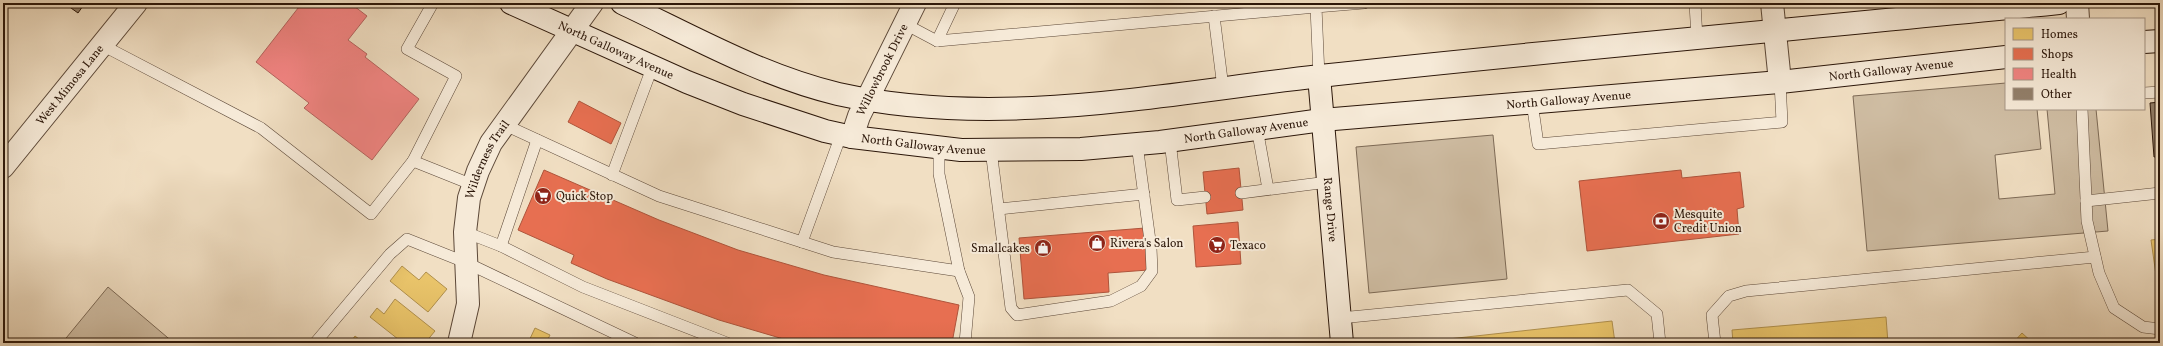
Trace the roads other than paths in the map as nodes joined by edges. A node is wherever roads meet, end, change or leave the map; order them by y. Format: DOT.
graph roads {
  1 [pos="136,3"];
  2 [pos="433,3"];
  3 [pos="511,3"];
  4 [pos="592,3"];
  5 [pos="622,3"];
  6 [pos="915,3"];
  7 [pos="955,3"];
  8 [pos="1364,3"];
  9 [pos="1695,3"];
  10 [pos="1772,3"];
  11 [pos="2059,3"];
  12 [pos="2077,3"];
  13 [pos="1316,5"];
  14 [pos="1214,16"];
  15 [pos="2078,18"];
  16 [pos="905,24"];
  17 [pos="571,31"];
  18 [pos="1775,31"];
  19 [pos="1698,39"];
  20 [pos="937,41"];
  21 [pos="2160,41"];
  22 [pos="2145,42"];
  23 [pos="102,44"];
  24 [pos="2005,57"];
  25 [pos="652,68"];
  26 [pos="1319,76"];
  27 [pos="1780,82"];
  28 [pos="1223,88"];
  29 [pos="2160,92"];
  30 [pos="2145,93"];
  31 [pos="868,98"];
  32 [pos="1532,102"];
  33 [pos="2082,110"];
  34 [pos="1322,120"];
  35 [pos="505,125"];
  36 [pos="1257,128"];
  37 [pos="846,136"];
  38 [pos="537,140"];
  39 [pos="1170,141"];
  40 [pos="1137,144"];
  41 [pos="939,147"];
  42 [pos="991,150"];
  43 [pos="413,161"];
  44 [pos="3,167"];
  45 [pos="612,175"];
  46 [pos="1328,182"];
  47 [pos="473,186"];
  48 [pos="1268,189"];
  49 [pos="1241,193"];
  50 [pos="2160,193"];
  51 [pos="1144,194"];
  52 [pos="1205,197"];
  53 [pos="2086,201"];
  54 [pos="999,209"];
  55 [pos="465,232"];
  56 [pos="802,242"];
  57 [pos="501,246"];
  58 [pos="2095,257"];
  59 [pos="467,263"];
  60 [pos="959,271"];
  61 [pos="1340,318"];
  62 [pos="2160,330"];
  63 [pos="314,343"];
  64 [pos="459,343"];
  65 [pos="635,343"];
  66 [pos="727,343"];
  67 [pos="965,343"];
  68 [pos="1342,343"];
  69 [pos="1660,343"];
  70 [pos="1715,343"];
  1 -- 23 [label="main road, West Mimosa Lane"];
  2 -- 43 [label="lane"];
  3 -- 17 [label="main road, North Galloway Avenue"];
  4 -- 17 [label="main road, Wilderness Trail"];
  5 -- 31 [label="main road"];
  6 -- 16 [label="main road, Willowbrook Drive"];
  7 -- 20 [label="lane"];
  8 -- 13 [label="lane"];
  9 -- 19 [label="lane"];
  10 -- 18 [label="main road"];
  11 -- 18 [label="main road"];
  12 -- 15 [label="main road"];
  13 -- 14 [label="lane"];
  13 -- 26 [label="lane"];
  14 -- 20 [label="lane"];
  14 -- 28 [label="lane"];
  16 -- 20 [label="lane"];
  16 -- 31 [label="main road, Willowbrook Drive"];
  17 -- 25 [label="main road, North Galloway Avenue"];
  17 -- 35 [label="main road, Wilderness Trail"];
  18 -- 19 [label="main road"];
  18 -- 27 [label="main road"];
  19 -- 26 [label="main road"];
  21 -- 22 [label="main road"];
  23 -- 43 [label="lane"];
  23 -- 44 [label="main road, West Mimosa Lane"];
  24 -- 27 [label="main road, North Galloway Avenue"];
  25 -- 37 [label="main road, North Galloway Avenue"];
  25 -- 45 [label="lane"];
  26 -- 28 [label="main road"];
  26 -- 34 [label="main road, Range Drive"];
  27 -- 32 [label="main road, North Galloway Avenue"];
  27 -- 32 [label="lane"];
  28 -- 31 [label="main road"];
  29 -- 30 [label="lane"];
  31 -- 37 [label="main road, Willowbrook Drive"];
  32 -- 34 [label="main road, North Galloway Avenue"];
  33 -- 53 [label="lane"];
  34 -- 36 [label="main road, North Galloway Avenue"];
  34 -- 46 [label="main road, Range Drive"];
  35 -- 38 [label="lane"];
  35 -- 47 [label="main road, Wilderness Trail"];
  36 -- 39 [label="main road, North Galloway Avenue"];
  36 -- 48 [label="lane"];
  37 -- 41 [label="main road, North Galloway Avenue"];
  37 -- 56 [label="lane"];
  38 -- 45 [label="lane"];
  38 -- 57 [label="lane"];
  39 -- 40 [label="main road, North Galloway Avenue"];
  39 -- 52 [label="lane"];
  40 -- 42 [label="main road, North Galloway Avenue"];
  40 -- 51 [label="lane"];
  41 -- 42 [label="main road, North Galloway Avenue"];
  41 -- 60 [label="lane"];
  42 -- 54 [label="lane"];
  43 -- 47 [label="lane"];
  45 -- 56 [label="lane"];
  46 -- 48 [label="lane"];
  46 -- 61 [label="main road, Range Drive"];
  47 -- 55 [label="main road, Wilderness Trail"];
  48 -- 49 [label="lane"];
  50 -- 53 [label="lane"];
  51 -- 54 [label="lane"];
  51 -- 54 [label="lane"];
  53 -- 58 [label="lane"];
  55 -- 57 [label="lane"];
  55 -- 59 [label="main road, Wilderness Trail"];
  56 -- 60 [label="lane"];
  57 -- 66 [label="lane"];
  58 -- 62 [label="lane"];
  58 -- 70 [label="lane"];
  59 -- 63 [label="lane"];
  59 -- 64 [label="main road, Wilderness Trail"];
  59 -- 65 [label="lane"];
  60 -- 67 [label="lane"];
  61 -- 68 [label="main road, Range Drive"];
  61 -- 69 [label="lane"];
}
